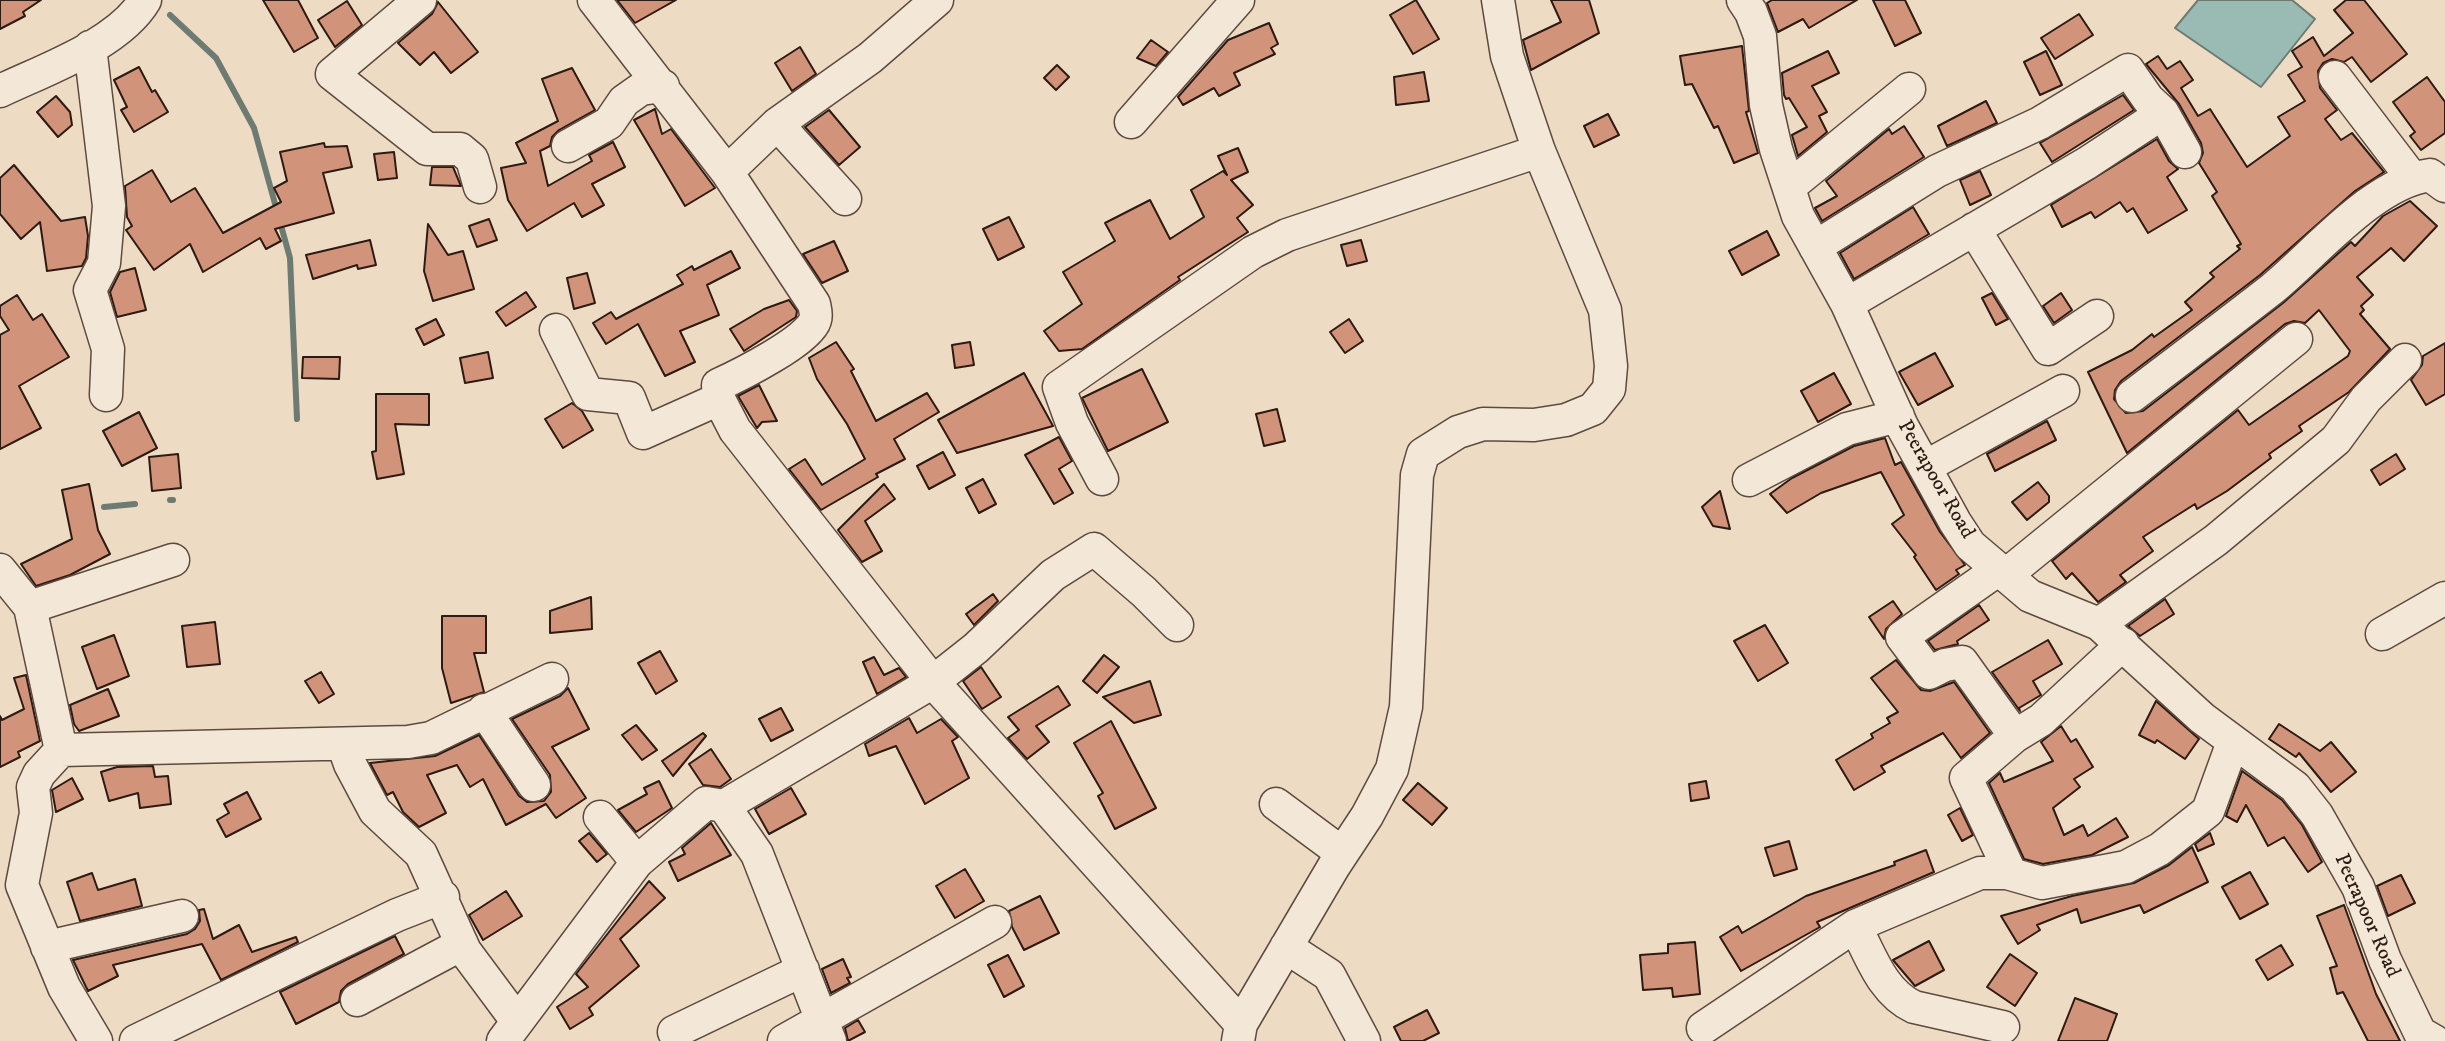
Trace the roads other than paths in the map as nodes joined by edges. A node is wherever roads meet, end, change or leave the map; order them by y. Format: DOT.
graph roads {
  1 [pos="145,0"];
  2 [pos="420,0"];
  3 [pos="594,0"];
  4 [pos="937,0"];
  5 [pos="1238,0"];
  6 [pos="1498,0"];
  7 [pos="1743,0"];
  8 [pos="90,47"];
  9 [pos="2335,77"];
  10 [pos="663,86"];
  11 [pos="1909,89"];
  12 [pos="0,91"];
  13 [pos="2163,113"];
  14 [pos="1131,122"];
  15 [pos="777,124"];
  16 [pos="568,146"];
  17 [pos="1539,151"];
  18 [pos="2185,152"];
  19 [pos="727,172"];
  20 [pos="2412,178"];
  21 [pos="2445,186"];
  22 [pos="480,187"];
  23 [pos="1789,187"];
  24 [pos="845,199"];
  25 [pos="1974,229"];
  26 [pos="1815,247"];
  27 [pos="1847,304"];
  28 [pos="2097,316"];
  29 [pos="556,330"];
  30 [pos="2296,339"];
  31 [pos="2405,360"];
  32 [pos="2063,391"];
  33 [pos="106,395"];
  34 [pos="2132,396"];
  35 [pos="719,399"];
  36 [pos="1898,416"];
  37 [pos="1925,467"];
  38 [pos="1102,478"];
  39 [pos="1749,480"];
  40 [pos="173,560"];
  41 [pos="0,570"];
  42 [pos="2002,572"];
  43 [pos="2445,598"];
  44 [pos="30,607"];
  45 [pos="1177,625"];
  46 [pos="2111,634"];
  47 [pos="2382,634"];
  48 [pos="552,679"];
  49 [pos="933,682"];
  50 [pos="484,710"];
  51 [pos="2015,736"];
  52 [pos="2233,742"];
  53 [pos="343,744"];
  54 [pos="61,750"];
  55 [pos="534,785"];
  56 [pos="1276,804"];
  57 [pos="724,806"];
  58 [pos="600,817"];
  59 [pos="1342,853"];
  60 [pos="14,857"];
  61 [pos="637,862"];
  62 [pos="2011,874"];
  63 [pos="443,897"];
  64 [pos="182,916"];
  65 [pos="995,922"];
  66 [pos="1854,926"];
  67 [pos="462,944"];
  68 [pos="47,947"];
  69 [pos="1286,947"];
  70 [pos="803,970"];
  71 [pos="356,1000"];
  72 [pos="2003,1027"];
  73 [pos="1703,1028"];
  74 [pos="827,1030"];
  75 [pos="510,1031"];
  76 [pos="674,1032"];
  77 [pos="1240,1032"];
  78 [pos="96,1041"];
  79 [pos="136,1041"];
  80 [pos="784,1041"];
  81 [pos="1364,1041"];
  82 [pos="2434,1041"];
  1 -- 8 [label="street"];
  2 -- 22 [label="street"];
  3 -- 10 [label="street"];
  4 -- 15 [label="street"];
  5 -- 14 [label="street"];
  6 -- 17 [label="street"];
  7 -- 23 [label="street, Peerapoor Road"];
  8 -- 12 [label="street"];
  8 -- 33 [label="street"];
  9 -- 20 [label="street"];
  10 -- 16 [label="street"];
  10 -- 19 [label="street"];
  11 -- 23 [label="street"];
  13 -- 18 [label="street"];
  13 -- 25 [label="street"];
  13 -- 26 [label="street"];
  15 -- 19 [label="street"];
  15 -- 24 [label="street"];
  17 -- 38 [label="street"];
  17 -- 59 [label="street"];
  19 -- 35 [label="street"];
  20 -- 21 [label="street"];
  20 -- 34 [label="street"];
  23 -- 26 [label="street, Peerapoor Road"];
  25 -- 27 [label="street"];
  25 -- 28 [label="street"];
  26 -- 27 [label="street, Peerapoor Road"];
  27 -- 36 [label="street, Peerapoor Road"];
  29 -- 35 [label="street"];
  30 -- 42 [label="street"];
  31 -- 46 [label="street"];
  32 -- 37 [label="street"];
  35 -- 49 [label="street"];
  36 -- 37 [label="street, Peerapoor Road"];
  36 -- 39 [label="street"];
  37 -- 42 [label="street, Peerapoor Road"];
  40 -- 44 [label="street"];
  41 -- 44 [label="street"];
  42 -- 46 [label="street, Peerapoor Road"];
  42 -- 51 [label="street"];
  43 -- 47 [label="street"];
  44 -- 54 [label="street"];
  45 -- 49 [label="street"];
  46 -- 51 [label="street"];
  46 -- 52 [label="street, Peerapoor Road"];
  48 -- 50 [label="street"];
  49 -- 57 [label="street"];
  49 -- 77 [label="street"];
  50 -- 53 [label="street"];
  50 -- 55 [label="street"];
  51 -- 62 [label="street"];
  52 -- 62 [label="street"];
  52 -- 82 [label="street, Peerapoor Road"];
  53 -- 54 [label="street"];
  53 -- 63 [label="street"];
  54 -- 60 [label="street"];
  56 -- 59 [label="street"];
  57 -- 61 [label="street"];
  57 -- 70 [label="street"];
  58 -- 61 [label="street"];
  59 -- 69 [label="street"];
  60 -- 68 [label="street"];
  61 -- 75 [label="street"];
  62 -- 66 [label="street"];
  63 -- 67 [label="street"];
  63 -- 79 [label="street"];
  64 -- 68 [label="street"];
  65 -- 74 [label="street"];
  66 -- 72 [label="street"];
  66 -- 73 [label="street"];
  67 -- 71 [label="street"];
  67 -- 75 [label="street"];
  68 -- 78 [label="street"];
  69 -- 77 [label="street"];
  69 -- 81 [label="street"];
  70 -- 74 [label="street"];
  70 -- 76 [label="street"];
  74 -- 80 [label="street"];
}
